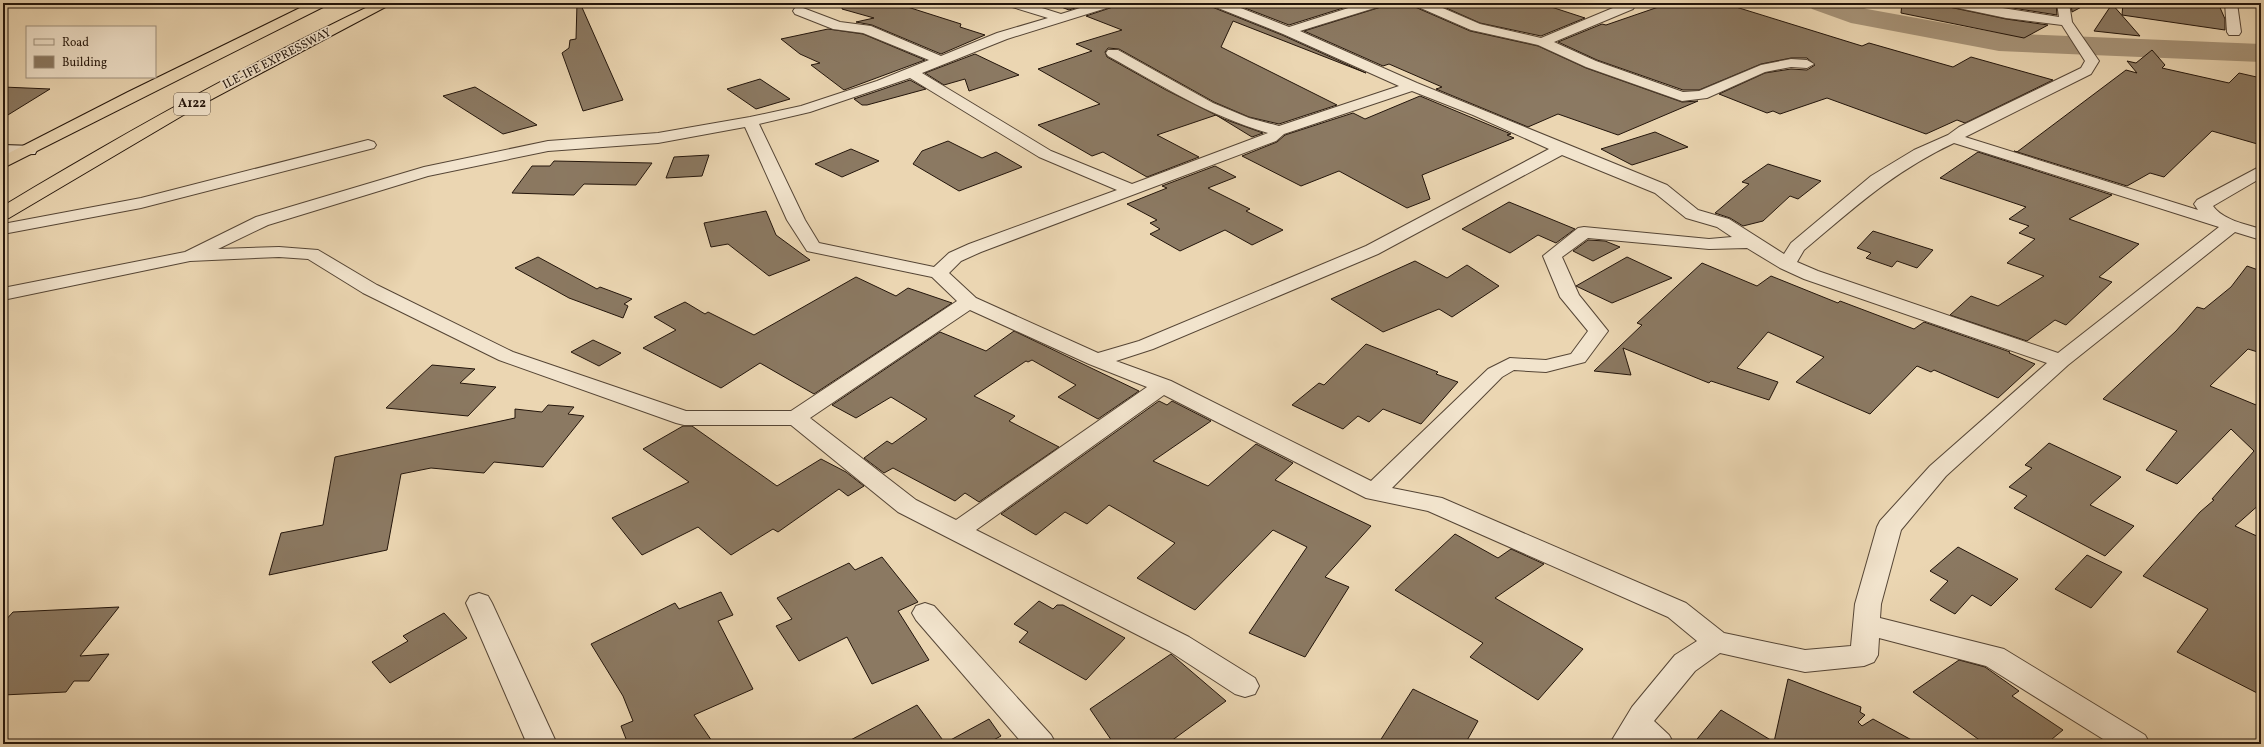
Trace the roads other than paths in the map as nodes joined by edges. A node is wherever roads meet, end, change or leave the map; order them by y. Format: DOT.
graph roads {
  1 [pos="320,3"];
  2 [pos="386,3"];
  3 [pos="1013,3"];
  4 [pos="1109,3"];
  5 [pos="1217,3"];
  6 [pos="1377,3"];
  7 [pos="1420,3"];
  8 [pos="1625,3"];
  9 [pos="1953,3"];
  10 [pos="2062,3"];
  11 [pos="2230,3"];
  12 [pos="799,11"];
  13 [pos="1062,18"];
  14 [pos="2066,22"];
  15 [pos="1288,31"];
  16 [pos="2234,32"];
  17 [pos="1542,42"];
  18 [pos="1113,53"];
  19 [pos="942,61"];
  20 [pos="1807,64"];
  21 [pos="911,72"];
  22 [pos="1412,86"];
  23 [pos="750,122"];
  24 [pos="1280,131"];
  25 [pos="1953,138"];
  26 [pos="368,146"];
  27 [pos="1561,149"];
  28 [pos="3,150"];
  29 [pos="29,150"];
  30 [pos="3,163"];
  31 [pos="2261,171"];
  32 [pos="1132,190"];
  33 [pos="3,214"];
  34 [pos="2232,226"];
  35 [pos="3,229"];
  36 [pos="2261,235"];
  37 [pos="1750,242"];
  38 [pos="190,256"];
  39 [pos="1787,264"];
  40 [pos="938,273"];
  41 [pos="3,294"];
  42 [pos="969,302"];
  43 [pos="1096,360"];
  44 [pos="2061,361"];
  45 [pos="1163,386"];
  46 [pos="796,418"];
  47 [pos="1374,492"];
  48 [pos="958,531"];
  49 [pos="479,603"];
  50 [pos="925,613"];
  51 [pos="1866,625"];
  52 [pos="1716,642"];
  53 [pos="1245,686"];
  54 [pos="1626,740"];
  55 [pos="542,744"];
  56 [pos="1041,744"];
  57 [pos="1659,744"];
  58 [pos="2134,744"];
  1 -- 29 [label="highway, A122"];
  2 -- 33 [label="highway, ILE-IFE EXPRESSWAY / A122"];
  3 -- 13 [label="street"];
  4 -- 13 [label="street"];
  5 -- 15 [label="street"];
  6 -- 15 [label="street"];
  7 -- 17 [label="street"];
  8 -- 17 [label="street"];
  9 -- 14 [label="street"];
  10 -- 14 [label="street"];
  11 -- 16 [label="street"];
  12 -- 19 [label="street"];
  13 -- 19 [label="street"];
  14 -- 25 [label="street"];
  15 -- 22 [label="street"];
  17 -- 20 [label="street"];
  18 -- 24 [label="street"];
  19 -- 21 [label="street"];
  21 -- 23 [label="street"];
  21 -- 32 [label="street"];
  22 -- 24 [label="street"];
  22 -- 27 [label="street"];
  23 -- 38 [label="street"];
  23 -- 40 [label="street"];
  24 -- 32 [label="street"];
  25 -- 34 [label="street"];
  25 -- 39 [label="street"];
  26 -- 35 [label="street"];
  27 -- 37 [label="street"];
  27 -- 43 [label="street"];
  28 -- 29 [label="street"];
  29 -- 30 [label="highway, A122"];
  31 -- 34 [label="street"];
  32 -- 40 [label="street"];
  34 -- 36 [label="street"];
  34 -- 44 [label="street"];
  37 -- 39 [label="street"];
  37 -- 47 [label="street"];
  38 -- 41 [label="street"];
  38 -- 46 [label="street"];
  39 -- 44 [label="street"];
  40 -- 42 [label="street"];
  42 -- 43 [label="street"];
  42 -- 46 [label="street"];
  43 -- 45 [label="street"];
  44 -- 51 [label="street"];
  45 -- 47 [label="street"];
  45 -- 48 [label="street"];
  46 -- 48 [label="street"];
  47 -- 52 [label="street"];
  48 -- 53 [label="street"];
  49 -- 55 [label="street"];
  50 -- 56 [label="street"];
  51 -- 52 [label="street"];
  51 -- 58 [label="street"];
  52 -- 54 [label="street"];
  54 -- 57 [label="street"];
}
